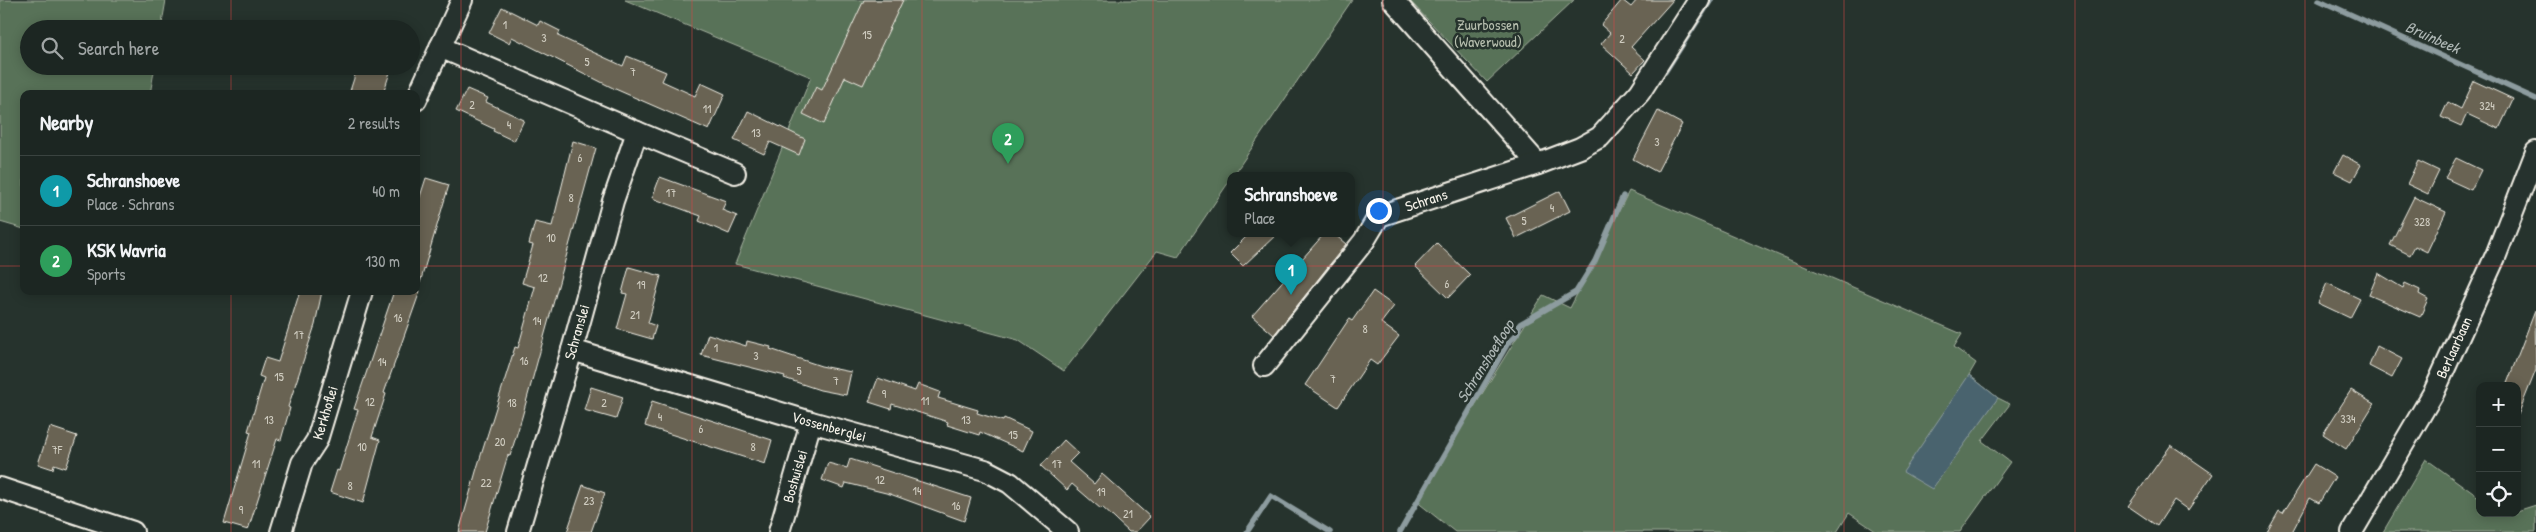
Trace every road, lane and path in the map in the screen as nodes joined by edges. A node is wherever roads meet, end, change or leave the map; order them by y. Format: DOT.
graph roads {
  1 [pos="462,0"];
  2 [pos="1393,0"];
  3 [pos="1700,0"];
  4 [pos="440,47"];
  5 [pos="420,91"];
  6 [pos="637,132"];
  7 [pos="2536,152"];
  8 [pos="1538,164"];
  9 [pos="735,173"];
  10 [pos="361,295"];
  11 [pos="572,350"];
  12 [pos="1264,366"];
  13 [pos="811,422"];
  14 [pos="0,488"];
  15 [pos="133,532"];
  16 [pos="280,532"];
  17 [pos="518,532"];
  18 [pos="779,532"];
  19 [pos="1068,532"];
  20 [pos="2352,532"];
  1 -- 4 [label="street"];
  2 -- 8 [label="street"];
  3 -- 8 [label="street, Schrans"];
  4 -- 5 [label="street"];
  4 -- 6 [label="street"];
  6 -- 9 [label="street"];
  6 -- 11 [label="street, Schranslei"];
  7 -- 20 [label="street, Berlaarbaan"];
  8 -- 12 [label="street, Schrans"];
  10 -- 16 [label="street, Kerkhoflei"];
  11 -- 13 [label="street, Vossenberglei"];
  11 -- 17 [label="street, Schranslei"];
  13 -- 18 [label="street, Boshuislei"];
  13 -- 19 [label="street, Vossenberglei"];
  14 -- 15 [label="street"];
}
